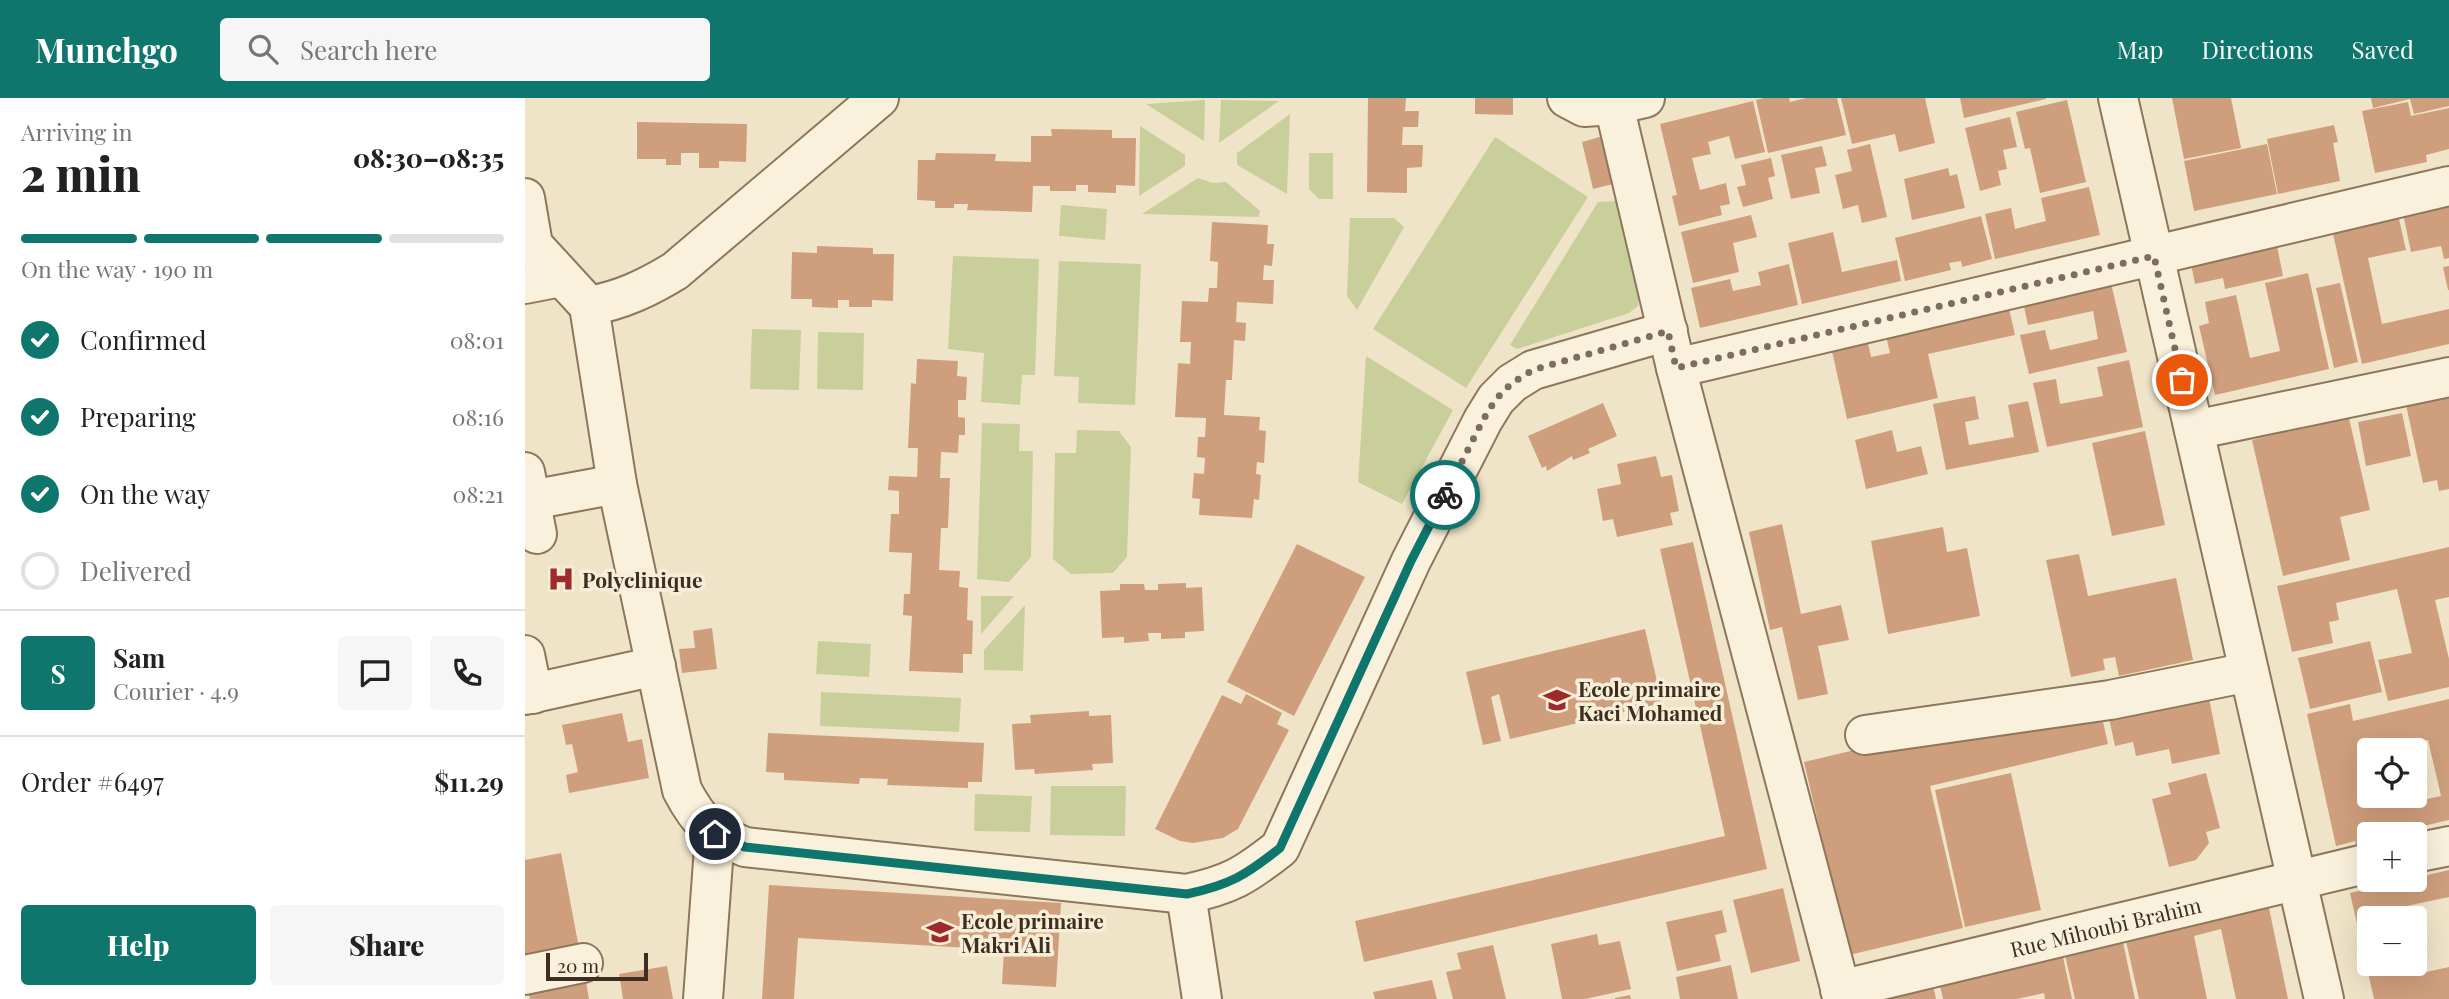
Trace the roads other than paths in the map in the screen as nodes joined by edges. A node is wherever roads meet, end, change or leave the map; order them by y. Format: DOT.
graph roads {
  1 [pos="879,98"];
  2 [pos="1567,98"];
  3 [pos="2119,98"];
  4 [pos="1629,101"];
  5 [pos="2449,186"];
  6 [pos="525,198"];
  7 [pos="2154,256"];
  8 [pos="543,281"];
  9 [pos="589,306"];
  10 [pos="1668,331"];
  11 [pos="1676,368"];
  12 [pos="2449,377"];
  13 [pos="2194,430"];
  14 [pos="617,484"];
  15 [pos="531,502"];
  16 [pos="525,655"];
  17 [pos="656,666"];
  18 [pos="2249,672"];
  19 [pos="529,694"];
  20 [pos="1865,735"];
  21 [pos="715,834"];
  22 [pos="2449,846"];
  23 [pos="2427,851"];
  24 [pos="2357,866"];
  25 [pos="2296,879"];
  26 [pos="1187,894"];
  27 [pos="583,964"];
  28 [pos="525,975"];
  29 [pos="1842,994"];
  30 [pos="703,999"];
  31 [pos="1202,999"];
  32 [pos="2324,999"];
  1 -- 9 [label="street"];
  2 -- 4 [label="street"];
  3 -- 7 [label="street"];
  4 -- 10 [label="street"];
  5 -- 7 [label="street"];
  6 -- 8 [label="street"];
  7 -- 11 [label="street"];
  7 -- 13 [label="street"];
  8 -- 9 [label="street"];
  9 -- 14 [label="street"];
  10 -- 11 [label="street"];
  10 -- 26 [label="street"];
  11 -- 29 [label="street"];
  12 -- 13 [label="street"];
  13 -- 18 [label="street"];
  14 -- 15 [label="street"];
  14 -- 17 [label="street"];
  16 -- 19 [label="street"];
  17 -- 19 [label="street"];
  17 -- 21 [label="street"];
  18 -- 20 [label="street"];
  18 -- 25 [label="street"];
  21 -- 26 [label="street"];
  21 -- 30 [label="street"];
  22 -- 23 [label="street"];
  24 -- 25 [label="street, Rue Mihoubi Brahim"];
  25 -- 29 [label="street, Rue Mihoubi Brahim"];
  25 -- 32 [label="street"];
  26 -- 31 [label="street"];
  27 -- 28 [label="street"];
}
